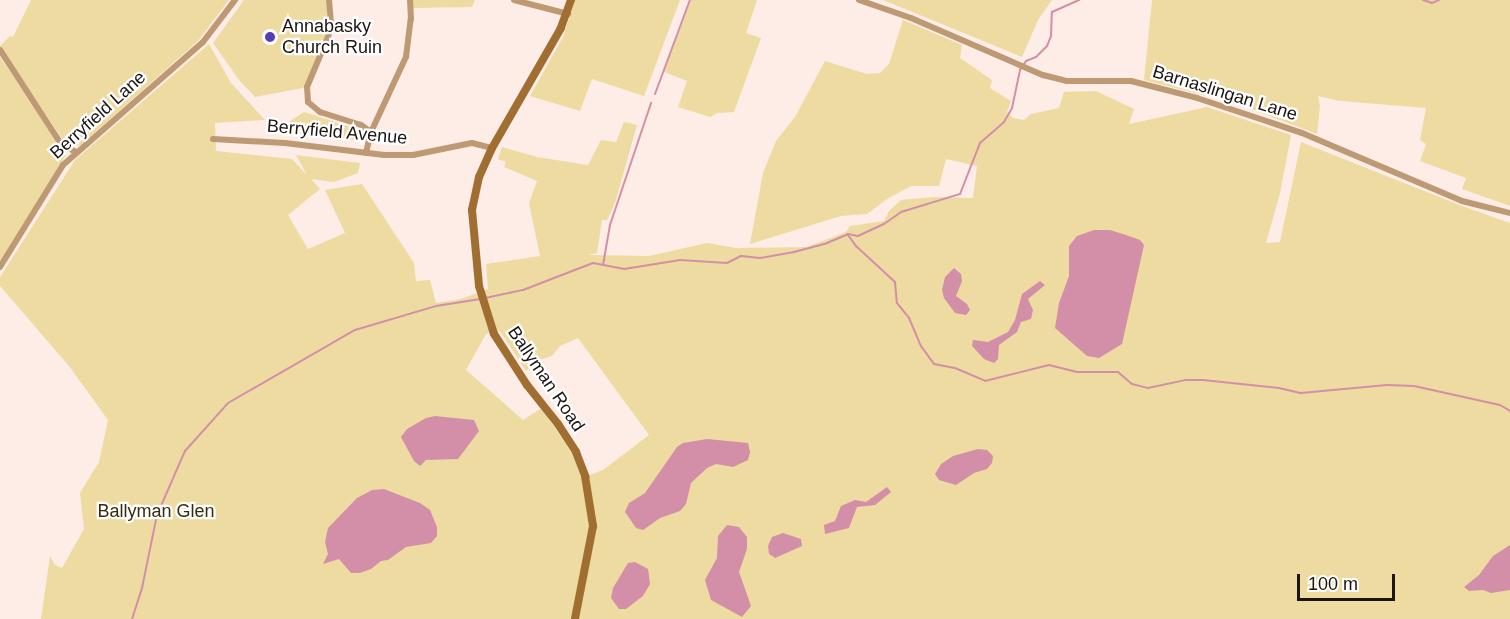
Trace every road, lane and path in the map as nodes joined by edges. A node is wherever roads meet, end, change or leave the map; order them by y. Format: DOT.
graph roads {
  1 [pos="235,0"];
  2 [pos="329,0"];
  3 [pos="410,0"];
  4 [pos="514,0"];
  5 [pos="571,0"];
  6 [pos="859,0"];
  7 [pos="568,14"];
  8 [pos="0,50"];
  9 [pos="371,132"];
  10 [pos="213,139"];
  11 [pos="492,148"];
  12 [pos="76,152"];
  13 [pos="366,153"];
  14 [pos="1510,213"];
  15 [pos="0,267"];
  16 [pos="575,619"];
  1 -- 12 [label="street, Berryfield Lane"];
  2 -- 9 [label="street"];
  3 -- 9 [label="street"];
  4 -- 7 [label="street"];
  5 -- 7 [label="street, Ballyman Road"];
  6 -- 14 [label="street, Barnaslingan Lane"];
  7 -- 11 [label="street, Ballyman Road"];
  8 -- 12 [label="street"];
  9 -- 13 [label="street"];
  10 -- 13 [label="street, Berryfield Avenue"];
  11 -- 13 [label="street, Berryfield Avenue"];
  11 -- 16 [label="street, Ballyman Road"];
  12 -- 15 [label="street, Berryfield Lane"];
}
